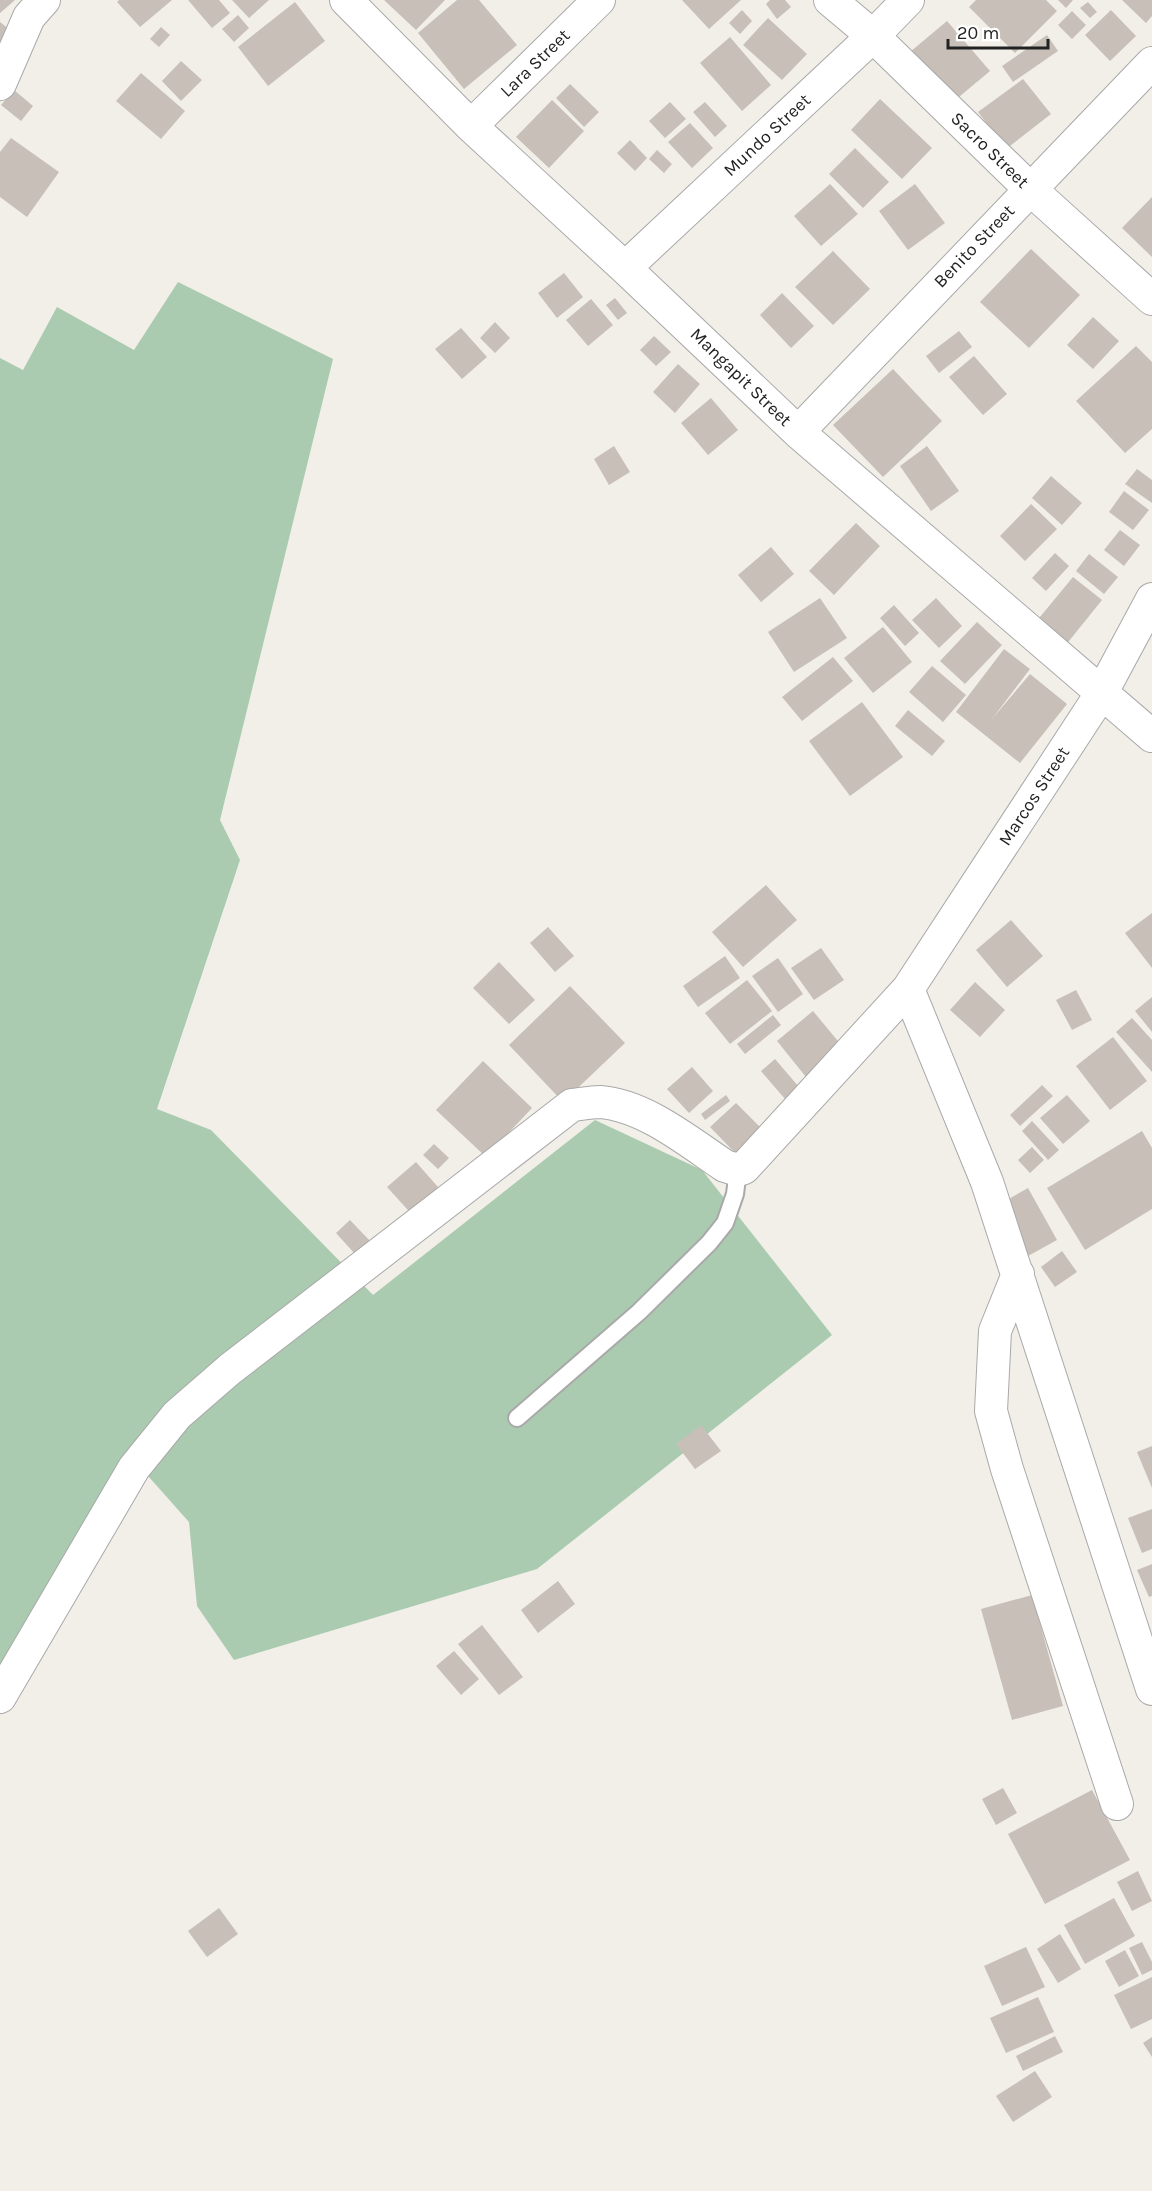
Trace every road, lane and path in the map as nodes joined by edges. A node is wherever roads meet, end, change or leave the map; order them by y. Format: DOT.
graph roads {
  1 [pos="44,0"];
  2 [pos="599,0"];
  3 [pos="830,0"];
  4 [pos="908,0"];
  5 [pos="349,1"];
  6 [pos="873,36"];
  7 [pos="1152,63"];
  8 [pos="0,84"];
  9 [pos="471,126"];
  10 [pos="1029,188"];
  11 [pos="625,268"];
  12 [pos="1152,299"];
  13 [pos="798,432"];
  14 [pos="1152,599"];
  15 [pos="1101,694"];
  16 [pos="1152,736"];
  17 [pos="908,989"];
  18 [pos="738,1170"];
  19 [pos="1018,1274"];
  20 [pos="517,1418"];
  21 [pos="1152,1689"];
  22 [pos="0,1697"];
  23 [pos="1117,1804"];
  1 -- 8 [label="street"];
  2 -- 9 [label="street, Lara Street"];
  3 -- 6 [label="street, Sacro Street"];
  4 -- 6 [label="street, Mundo Street"];
  5 -- 9 [label="street, Mangapit Street"];
  6 -- 10 [label="street, Sacro Street"];
  6 -- 11 [label="street, Mundo Street"];
  7 -- 10 [label="street, Benito Street"];
  9 -- 11 [label="street, Mangapit Street"];
  10 -- 12 [label="street, Sacro Street"];
  10 -- 13 [label="street, Benito Street"];
  11 -- 13 [label="street, Mangapit Street"];
  13 -- 15 [label="street, Mangapit Street"];
  14 -- 15 [label="street, Marcos Street"];
  15 -- 16 [label="street, Mangapit Street"];
  15 -- 17 [label="street, Marcos Street"];
  17 -- 18 [label="street, Marcos Street"];
  17 -- 19 [label="street"];
  18 -- 20 [label="lane"];
  18 -- 22 [label="street"];
  19 -- 21 [label="street"];
  19 -- 23 [label="street"];
}
